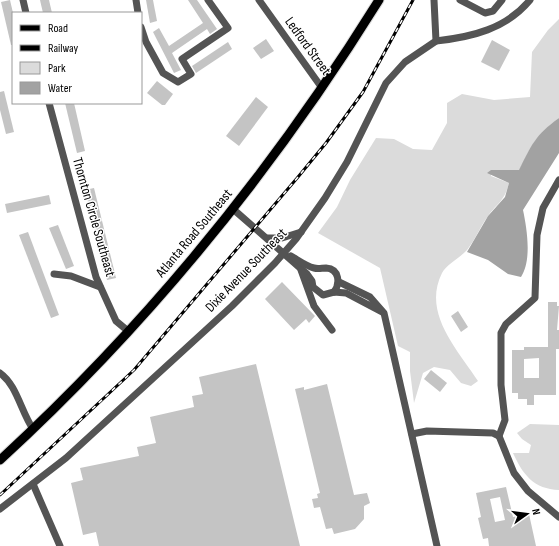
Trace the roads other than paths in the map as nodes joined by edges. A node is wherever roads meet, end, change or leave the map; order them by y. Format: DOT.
graph roads {
  1 [pos="23,0"];
  2 [pos="136,0"];
  3 [pos="259,0"];
  4 [pos="379,0"];
  5 [pos="434,0"];
  6 [pos="460,0"];
  7 [pos="502,0"];
  8 [pos="530,0"];
  9 [pos="212,1"];
  10 [pos="26,12"];
  11 [pos="138,12"];
  12 [pos="142,30"];
  13 [pos="436,41"];
  14 [pos="322,88"];
  15 [pos="49,104"];
  16 [pos="559,180"];
  17 [pos="233,209"];
  18 [pos="301,232"];
  19 [pos="268,238"];
  20 [pos="284,252"];
  21 [pos="321,269"];
  22 [pos="301,270"];
  23 [pos="54,274"];
  24 [pos="312,281"];
  25 [pos="339,282"];
  26 [pos="100,287"];
  27 [pos="334,292"];
  28 [pos="384,313"];
  29 [pos="332,330"];
  30 [pos="128,331"];
  31 [pos="0,373"];
  32 [pos="33,429"];
  33 [pos="412,434"];
  34 [pos="499,436"];
  35 [pos="0,460"];
  36 [pos="33,484"];
  37 [pos="0,509"];
  38 [pos="559,517"];
  39 [pos="60,546"];
  40 [pos="437,546"];
  1 -- 10 [label="street"];
  2 -- 11 [label="street"];
  3 -- 14 [label="street, Ledford Street"];
  4 -- 14 [label="main road, Atlanta Road Southeast"];
  5 -- 13 [label="street"];
  6 -- 7 [label="street"];
  8 -- 13 [label="street"];
  9 -- 12 [label="street"];
  13 -- 18 [label="street, Dixie Avenue Southeast"];
  14 -- 17 [label="main road, Atlanta Road Southeast"];
  15 -- 26 [label="street, Thornton Circle Southeast"];
  16 -- 34 [label="street"];
  17 -- 19 [label="street"];
  17 -- 30 [label="main road, Atlanta Road Southeast"];
  18 -- 19 [label="street"];
  18 -- 20 [label="street, Dixie Avenue Southeast"];
  19 -- 20 [label="street"];
  20 -- 21 [label="street"];
  20 -- 22 [label="street"];
  20 -- 36 [label="street, Dixie Avenue Southeast"];
  21 -- 24 [label="street"];
  21 -- 25 [label="street"];
  22 -- 24 [label="street"];
  22 -- 29 [label="street"];
  23 -- 26 [label="street"];
  24 -- 27 [label="street"];
  25 -- 27 [label="street"];
  25 -- 28 [label="street"];
  26 -- 30 [label="street, Thornton Circle Southeast"];
  27 -- 28 [label="street"];
  28 -- 33 [label="street"];
  30 -- 32 [label="main road, Atlanta Road Southeast"];
  31 -- 32 [label="street"];
  32 -- 35 [label="main road, Atlanta Road Southeast"];
  33 -- 34 [label="street"];
  33 -- 40 [label="street"];
  34 -- 38 [label="street"];
  36 -- 37 [label="street, Dixie Avenue Southeast"];
  36 -- 39 [label="street"];
}
